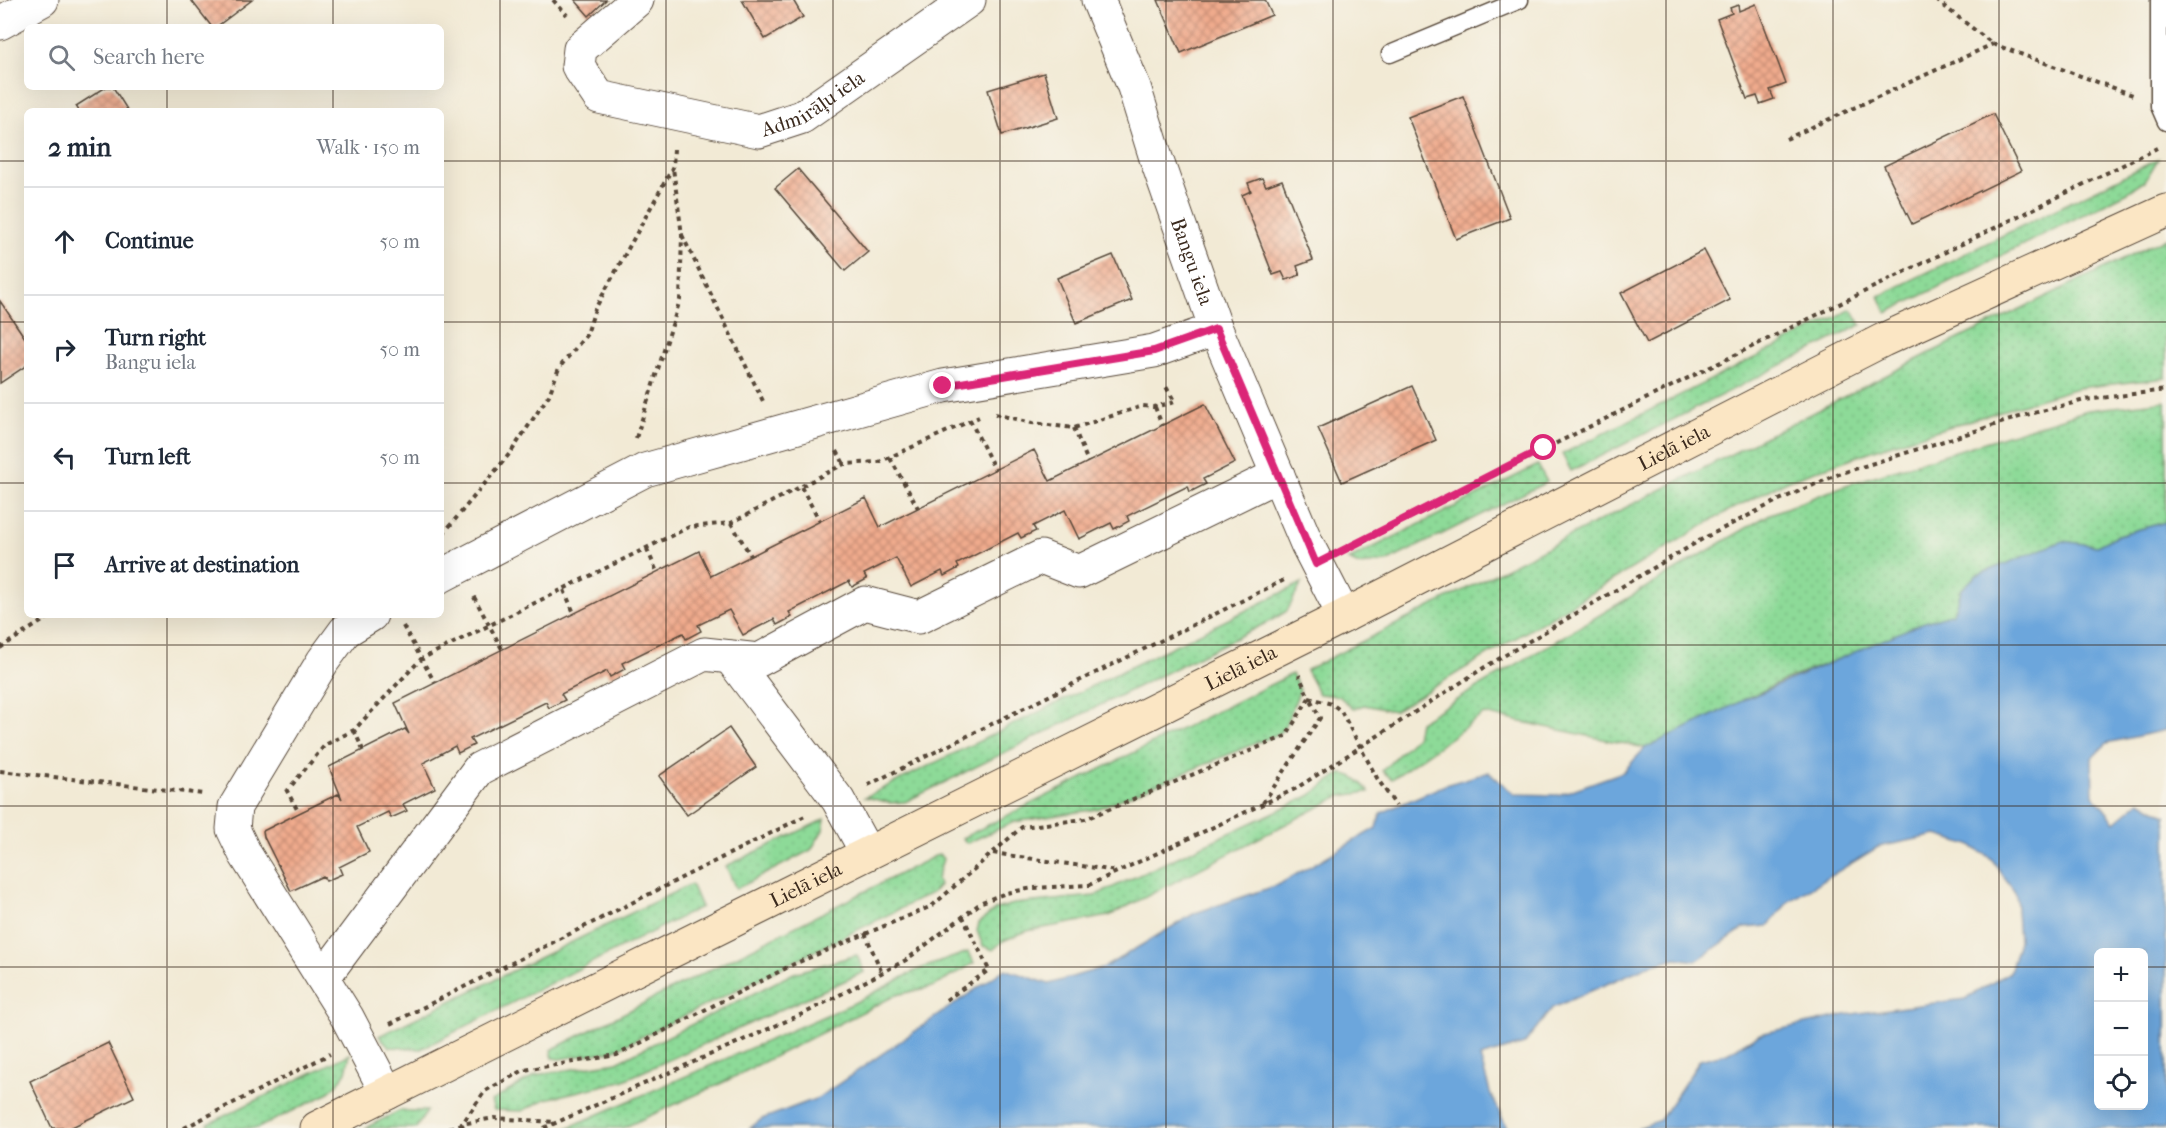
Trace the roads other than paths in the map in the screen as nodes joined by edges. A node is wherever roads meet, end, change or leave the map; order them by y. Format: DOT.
graph roads {
  1 [pos="42,0"];
  2 [pos="637,0"];
  3 [pos="969,0"];
  4 [pos="1098,0"];
  5 [pos="1520,0"];
  6 [pos="2159,0"];
  7 [pos="0,23"];
  8 [pos="1390,54"];
  9 [pos="2163,114"];
  10 [pos="2166,211"];
  11 [pos="1216,329"];
  12 [pos="1278,475"];
  13 [pos="444,574"];
  14 [pos="1344,616"];
  15 [pos="366,618"];
  16 [pos="730,657"];
  17 [pos="867,853"];
  18 [pos="323,978"];
  19 [pos="387,1093"];
  20 [pos="317,1128"];
  1 -- 7 [label="street"];
  2 -- 3 [label="street, Admirāļu iela"];
  4 -- 11 [label="street, Bangu iela"];
  5 -- 8 [label="lane"];
  6 -- 9 [label="lane"];
  10 -- 14 [label="street, Lielā iela"];
  11 -- 12 [label="street, Bangu iela"];
  11 -- 13 [label="street"];
  12 -- 14 [label="street, Bangu iela"];
  12 -- 16 [label="street"];
  14 -- 17 [label="street, Lielā iela"];
  15 -- 18 [label="street"];
  16 -- 17 [label="street"];
  16 -- 18 [label="street"];
  17 -- 19 [label="street, Lielā iela"];
  18 -- 19 [label="street"];
  19 -- 20 [label="street, Lielā iela"];
}
